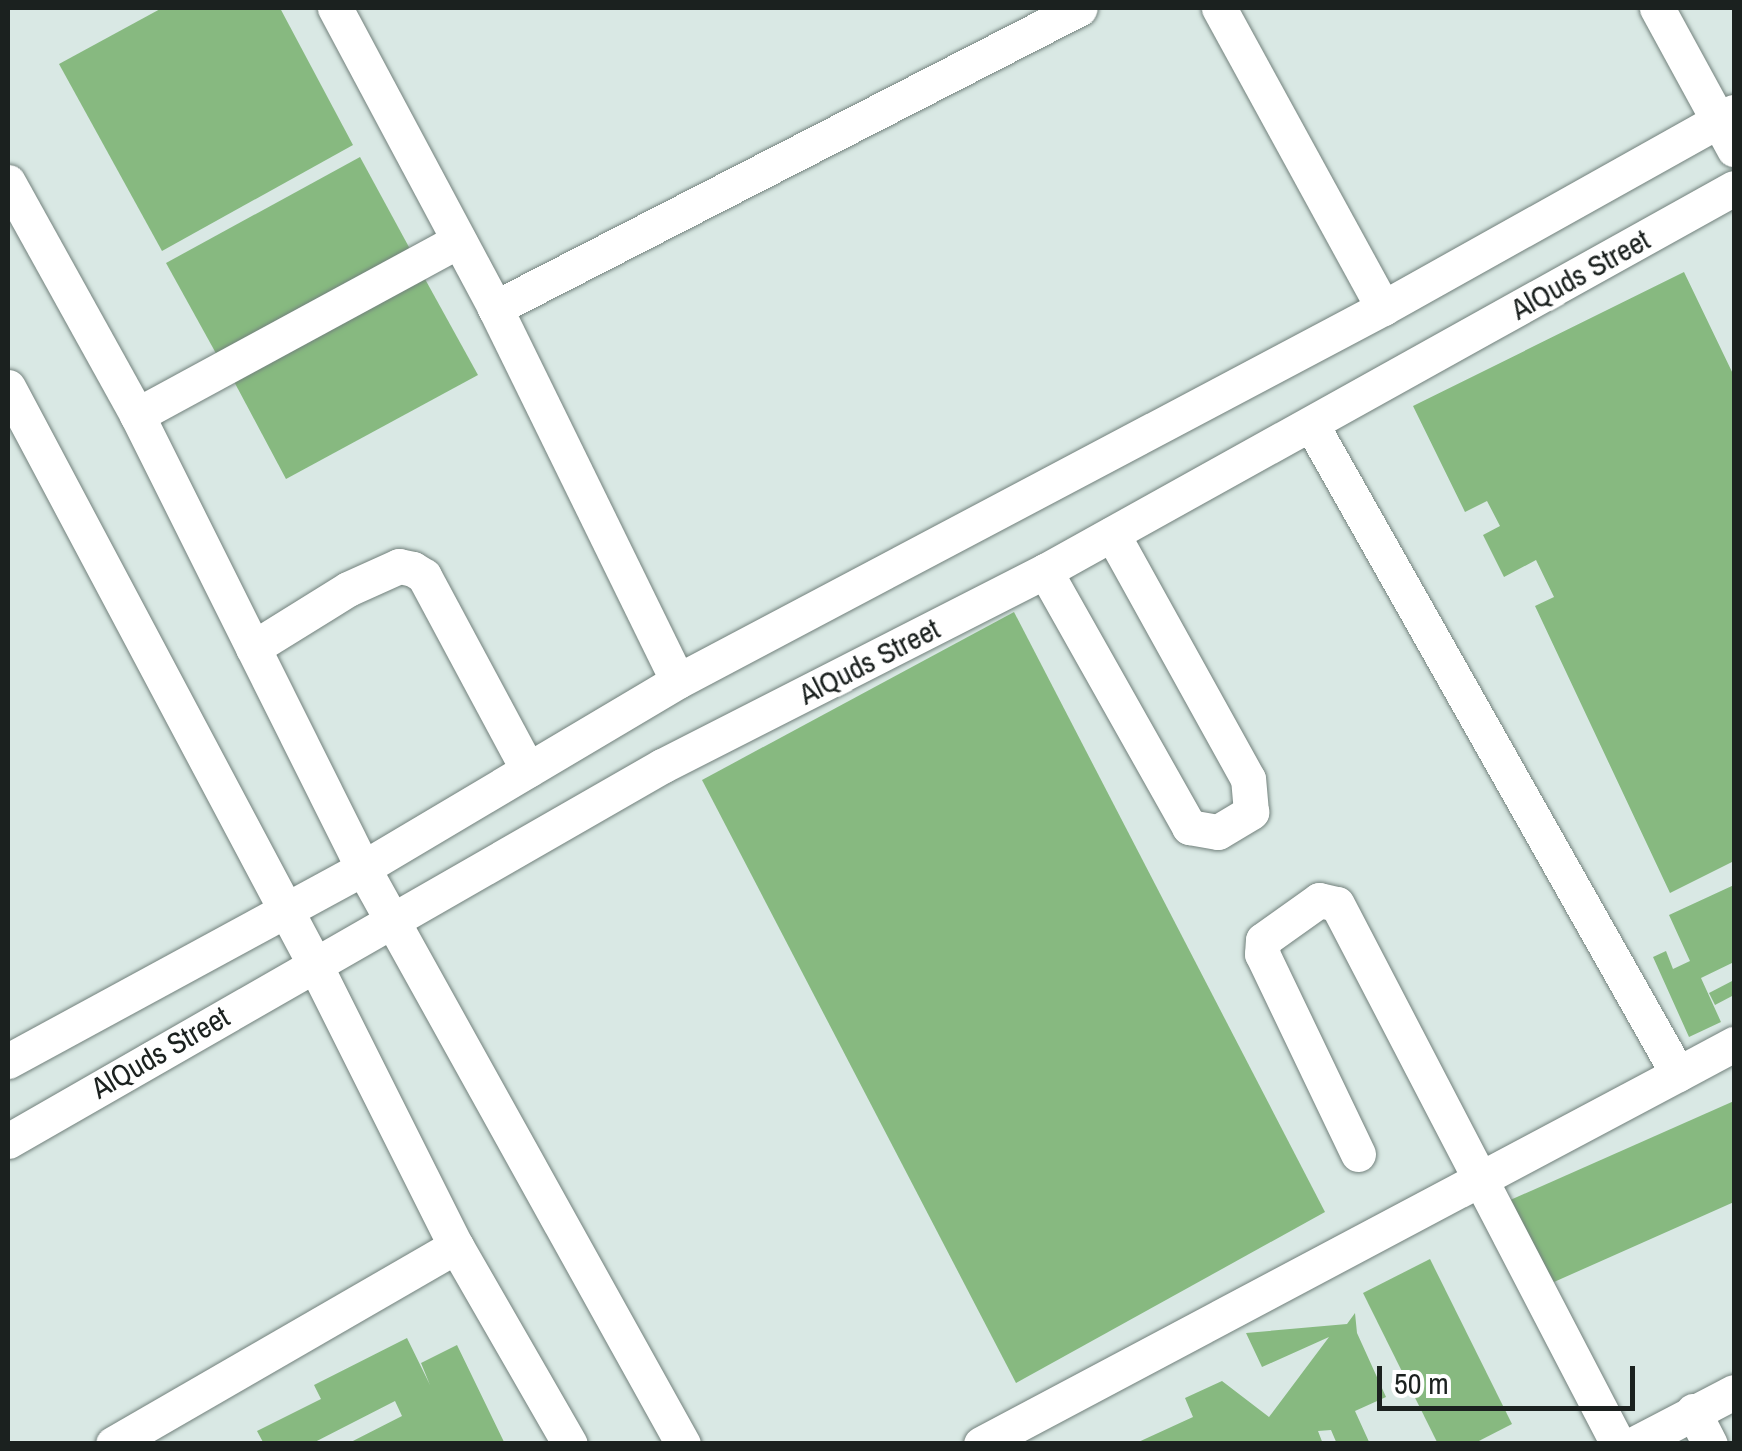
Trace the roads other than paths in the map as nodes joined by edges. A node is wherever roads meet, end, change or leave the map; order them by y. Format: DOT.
graph roads {
  1 [pos="335,8"];
  2 [pos="1080,8"];
  3 [pos="1218,8"];
  4 [pos="1657,8"];
  5 [pos="1728,128"];
  6 [pos="8,182"];
  7 [pos="1734,188"];
  8 [pos="459,240"];
  9 [pos="495,308"];
  10 [pos="1383,308"];
  11 [pos="8,387"];
  12 [pos="137,416"];
  13 [pos="1311,424"];
  14 [pos="1112,534"];
  15 [pos="1045,570"];
  16 [pos="253,648"];
  17 [pos="678,681"];
  18 [pos="528,770"];
  19 [pos="363,868"];
  20 [pos="284,908"];
  21 [pos="393,918"];
  22 [pos="314,962"];
  23 [pos="1734,1044"];
  24 [pos="8,1061"];
  25 [pos="1678,1074"];
  26 [pos="8,1141"];
  27 [pos="1358,1154"];
  28 [pos="1477,1178"];
  29 [pos="456,1246"];
  30 [pos="1734,1392"];
  31 [pos="1693,1411"];
  32 [pos="113,1444"];
  33 [pos="570,1444"];
  34 [pos="683,1444"];
  35 [pos="981,1444"];
  36 [pos="1618,1444"];
  37 [pos="1634,1444"];
  38 [pos="1710,1444"];
  1 -- 8 [label="street"];
  2 -- 9 [label="street"];
  3 -- 10 [label="street"];
  4 -- 5 [label="street"];
  5 -- 10 [label="street"];
  6 -- 12 [label="street"];
  7 -- 13 [label="street, AlQuds Street"];
  8 -- 9 [label="street"];
  8 -- 12 [label="street"];
  9 -- 17 [label="street"];
  10 -- 17 [label="street"];
  11 -- 20 [label="street"];
  12 -- 16 [label="street"];
  13 -- 14 [label="street, AlQuds Street"];
  13 -- 25 [label="street"];
  14 -- 15 [label="street, AlQuds Street"];
  14 -- 15 [label="street"];
  15 -- 21 [label="street, AlQuds Street"];
  16 -- 18 [label="street"];
  16 -- 19 [label="street"];
  17 -- 18 [label="street"];
  18 -- 19 [label="street"];
  19 -- 20 [label="street"];
  19 -- 21 [label="street"];
  20 -- 22 [label="street"];
  20 -- 24 [label="street"];
  21 -- 22 [label="street, AlQuds Street"];
  21 -- 34 [label="street"];
  22 -- 26 [label="street, AlQuds Street"];
  22 -- 29 [label="street"];
  23 -- 25 [label="street"];
  25 -- 28 [label="street"];
  27 -- 28 [label="street"];
  28 -- 35 [label="street"];
  28 -- 36 [label="street"];
  29 -- 32 [label="street"];
  29 -- 33 [label="street"];
  30 -- 31 [label="street"];
  31 -- 37 [label="street"];
  31 -- 38 [label="street"];
}
